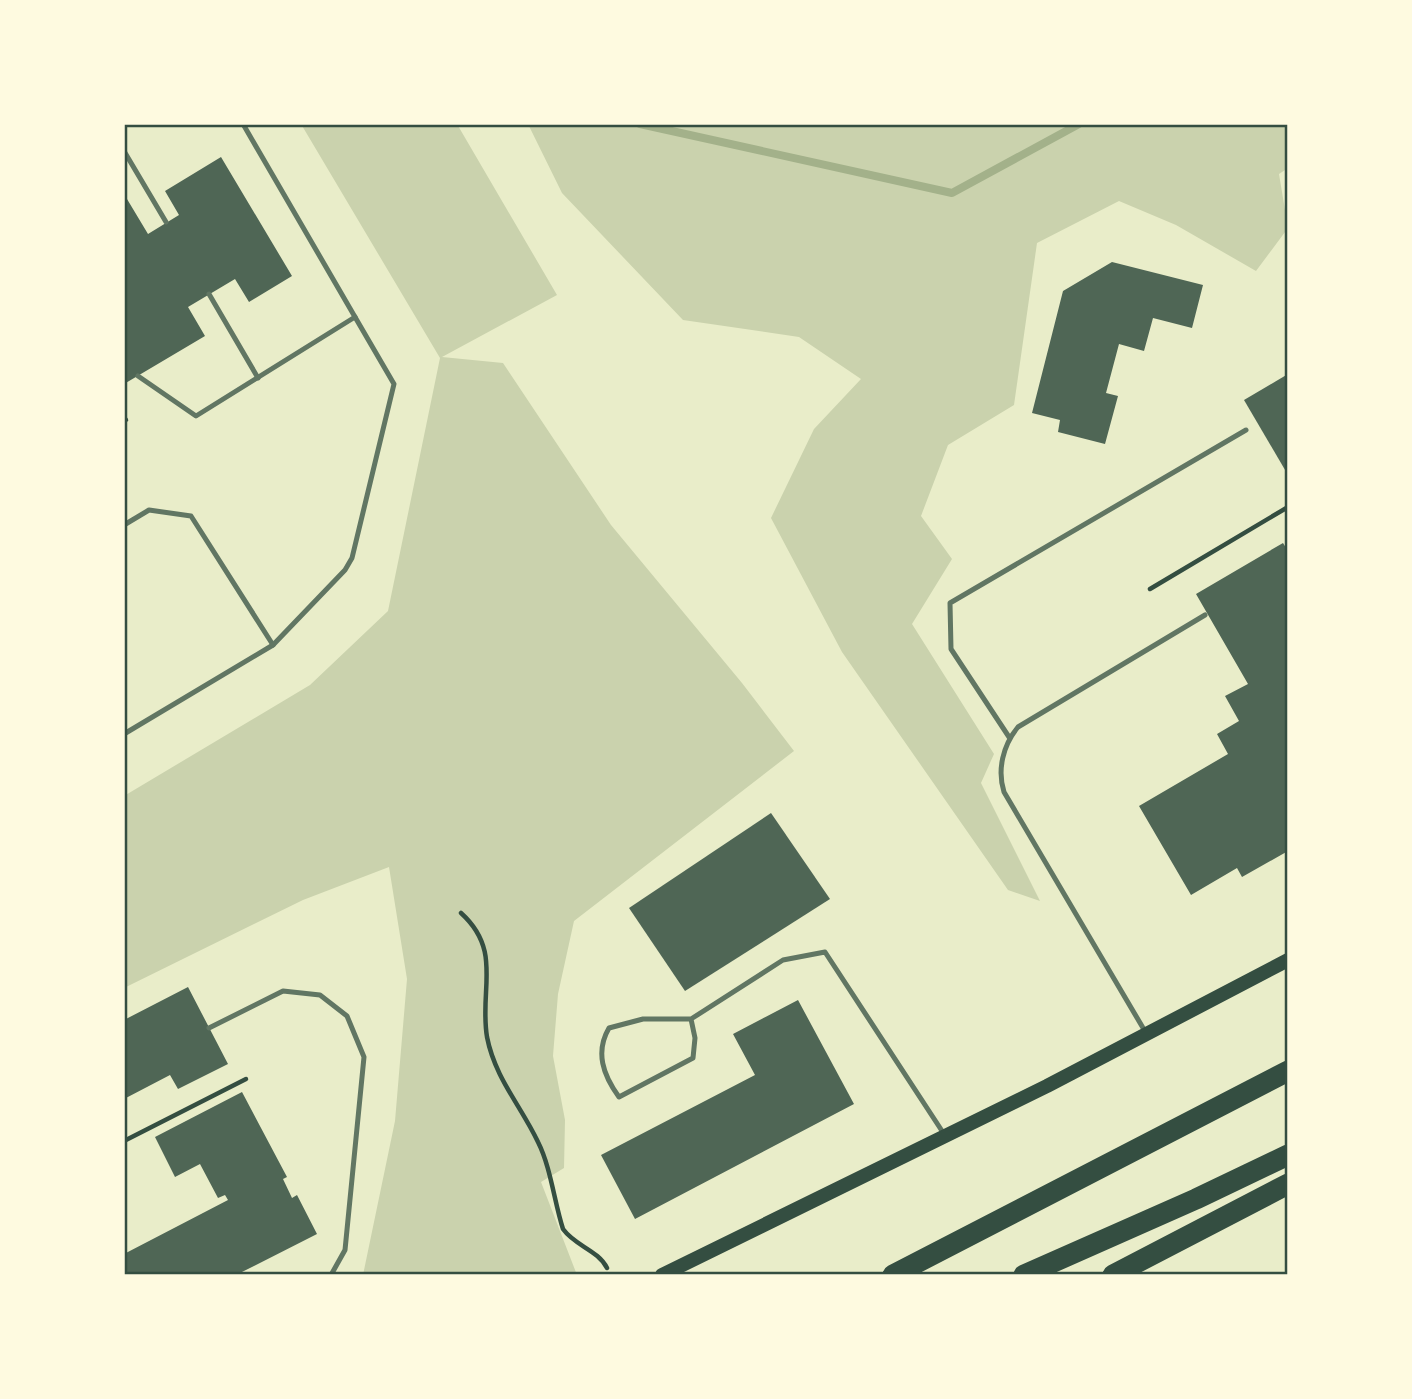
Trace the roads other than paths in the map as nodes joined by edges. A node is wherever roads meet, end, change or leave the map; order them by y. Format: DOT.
graph roads {
  1 [pos="243,124"];
  2 [pos="124,150"];
  3 [pos="166,222"];
  4 [pos="209,294"];
  5 [pos="355,317"];
  6 [pos="138,376"];
  7 [pos="258,378"];
  8 [pos="1246,430"];
  9 [pos="124,525"];
  10 [pos="1205,615"];
  11 [pos="273,645"];
  12 [pos="124,734"];
  13 [pos="1009,737"];
  14 [pos="1288,960"];
  15 [pos="691,1019"];
  16 [pos="209,1028"];
  17 [pos="1147,1035"];
  18 [pos="1288,1071"];
  19 [pos="945,1136"];
  20 [pos="1288,1155"];
  21 [pos="1288,1184"];
  22 [pos="331,1275"];
  23 [pos="662,1275"];
  24 [pos="893,1275"];
  25 [pos="1024,1275"];
  26 [pos="1113,1275"];
  1 -- 5 [label="lane"];
  2 -- 3 [label="lane"];
  4 -- 7 [label="lane"];
  5 -- 7 [label="lane"];
  5 -- 11 [label="lane"];
  6 -- 7 [label="lane"];
  8 -- 13 [label="lane"];
  9 -- 11 [label="lane"];
  10 -- 13 [label="lane"];
  11 -- 12 [label="lane"];
  13 -- 17 [label="lane"];
  14 -- 17 [label="main road"];
  15 -- 15 [label="lane"];
  15 -- 19 [label="lane"];
  16 -- 22 [label="lane"];
  17 -- 19 [label="main road"];
  18 -- 24 [label="highway"];
  19 -- 23 [label="main road"];
  20 -- 25 [label="highway"];
  21 -- 26 [label="highway"];
}
